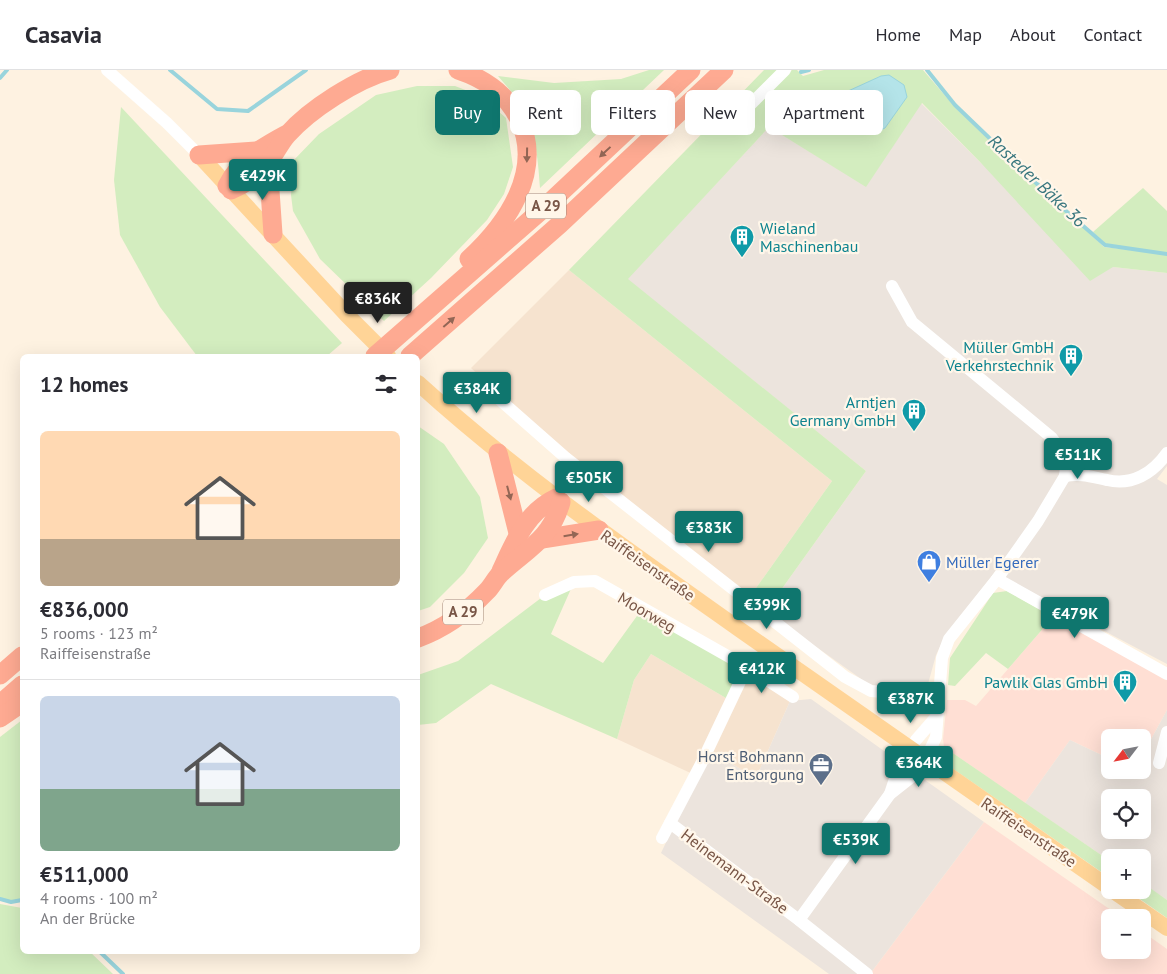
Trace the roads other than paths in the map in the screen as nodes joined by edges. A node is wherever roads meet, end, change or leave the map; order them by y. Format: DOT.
graph roads {
  1 [pos="107,70"];
  2 [pos="390,70"];
  3 [pos="458,70"];
  4 [pos="691,70"];
  5 [pos="724,70"];
  6 [pos="785,70"];
  7 [pos="755,100"];
  8 [pos="199,155"];
  9 [pos="262,157"];
  10 [pos="229,188"];
  11 [pos="273,234"];
  12 [pos="892,286"];
  13 [pos="398,336"];
  14 [pos="377,354"];
  15 [pos="386,354"];
  16 [pos="413,354"];
  17 [pos="495,378"];
  18 [pos="420,385"];
  19 [pos="498,453"];
  20 [pos="1167,453"];
  21 [pos="1065,476"];
  22 [pos="558,500"];
  23 [pos="599,530"];
  24 [pos="518,533"];
  25 [pos="542,539"];
  26 [pos="500,574"];
  27 [pos="997,579"];
  28 [pos="545,595"];
  29 [pos="420,637"];
  30 [pos="20,658"];
  31 [pos="747,667"];
  32 [pos="1167,674"];
  33 [pos="0,675"];
  34 [pos="20,687"];
  35 [pos="793,697"];
  36 [pos="939,697"];
  37 [pos="0,704"];
  38 [pos="20,704"];
  39 [pos="936,717"];
  40 [pos="0,718"];
  41 [pos="1167,732"];
  42 [pos="909,750"];
  43 [pos="923,760"];
  44 [pos="1159,763"];
  45 [pos="890,794"];
  46 [pos="670,823"];
  47 [pos="662,838"];
  48 [pos="1101,882"];
  49 [pos="1125,899"];
  50 [pos="799,920"];
  51 [pos="1167,928"];
  52 [pos="866,974"];
  1 -- 8 [label="street"];
  2 -- 9 [label="highway"];
  3 -- 13 [label="highway, A 29, one-way"];
  4 -- 13 [label="highway, A 29, one-way"];
  16 -- 5 [label="highway, A 29, one-way"];
  6 -- 7 [label="street"];
  8 -- 9 [label="highway"];
  8 -- 10 [label="main road"];
  9 -- 10 [label="highway"];
  9 -- 11 [label="highway"];
  10 -- 11 [label="main road"];
  11 -- 15 [label="main road"];
  12 -- 21 [label="street"];
  13 -- 14 [label="highway, A 29"];
  17 -- 36 [label="street"];
  18 -- 19 [label="main road, Raiffeisenstraße"];
  19 -- 22 [label="main road, Raiffeisenstraße"];
  19 -- 24 [label="highway, one-way"];
  20 -- 21 [label="street"];
  21 -- 27 [label="street, Heinemann-Straße"];
  22 -- 23 [label="main road, Raiffeisenstraße"];
  22 -- 24 [label="highway, A 29"];
  22 -- 25 [label="highway"];
  25 -- 23 [label="highway, one-way"];
  23 -- 42 [label="main road, Raiffeisenstraße"];
  24 -- 26 [label="highway, A 29"];
  25 -- 26 [label="highway"];
  26 -- 29 [label="highway, A 29"];
  27 -- 32 [label="street"];
  27 -- 36 [label="street, Heinemann-Straße"];
  28 -- 31 [label="street, Moorweg"];
  30 -- 33 [label="highway"];
  31 -- 35 [label="street, Moorweg"];
  31 -- 46 [label="street"];
  34 -- 37 [label="highway"];
  36 -- 39 [label="street, Heinemann-Straße"];
  38 -- 40 [label="highway"];
  39 -- 42 [label="street, Heinemann-Straße"];
  39 -- 43 [label="street, Heinemann-Straße"];
  41 -- 44 [label="street"];
  42 -- 43 [label="main road, Raiffeisenstraße"];
  42 -- 45 [label="street, Heinemann-Straße"];
  43 -- 45 [label="street, Heinemann-Straße"];
  43 -- 48 [label="main road, Raiffeisenstraße"];
  45 -- 50 [label="street, Heinemann-Straße"];
  46 -- 47 [label="street"];
  46 -- 50 [label="street, Heinemann-Straße"];
  49 -- 51 [label="main road, Raiffeisenstraße"];
  50 -- 52 [label="street, Heinemann-Straße"];
}
